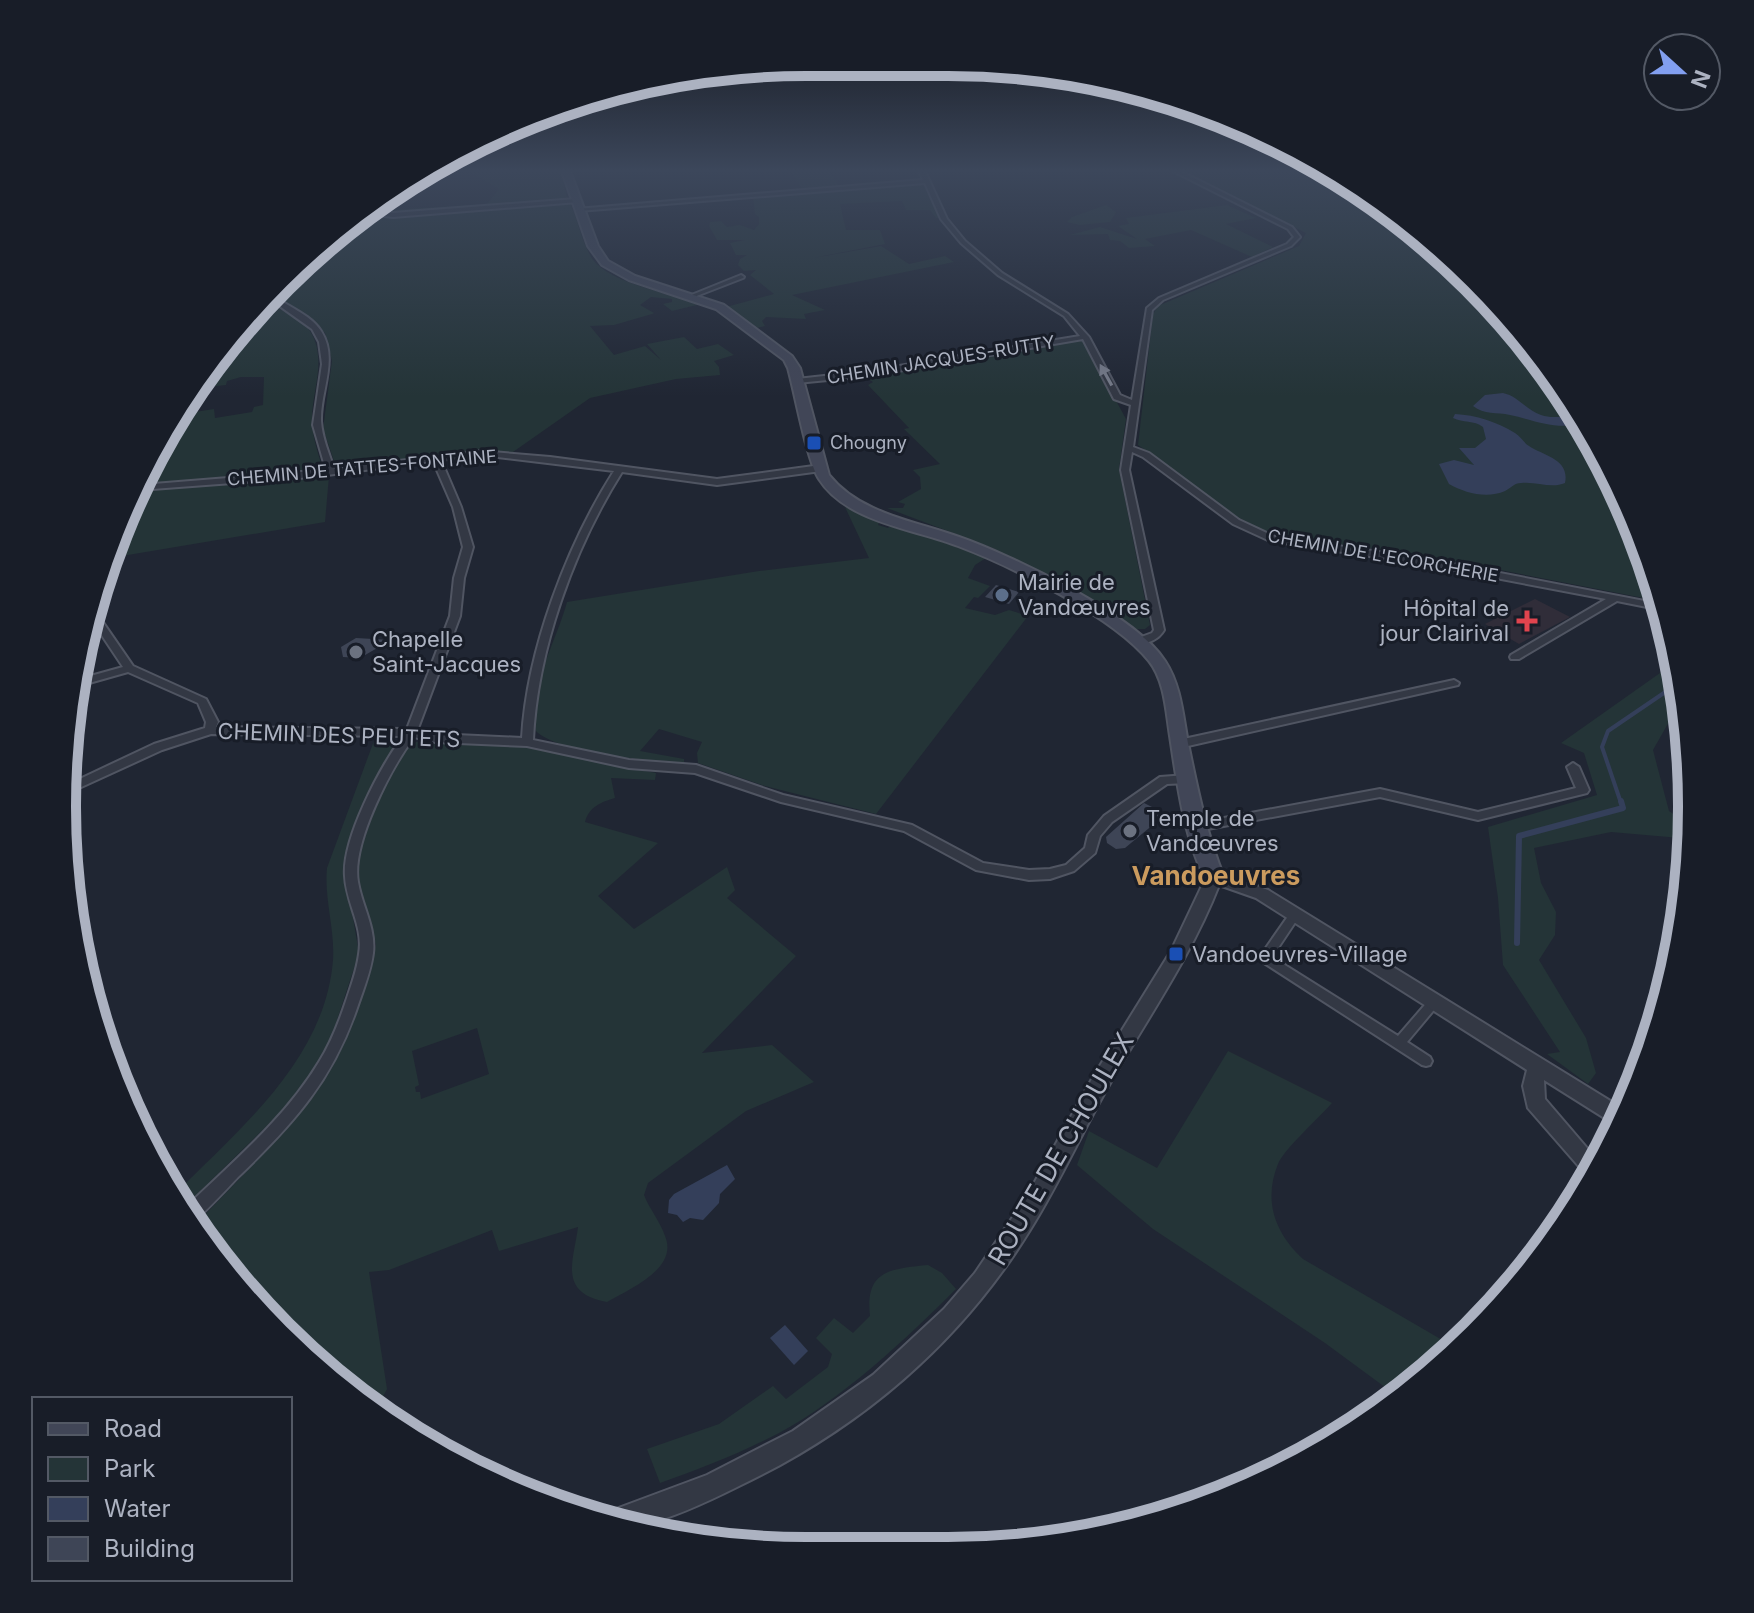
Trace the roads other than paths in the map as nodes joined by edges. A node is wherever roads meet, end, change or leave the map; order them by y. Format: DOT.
graph roads {
  1 [pos="594,246"];
  2 [pos="968,246"];
  3 [pos="1285,246"];
  4 [pos="741,277"];
  5 [pos="692,296"];
  6 [pos="277,303"];
  7 [pos="1085,337"];
  8 [pos="797,381"];
  9 [pos="1135,404"];
  10 [pos="1128,448"];
  11 [pos="437,460"];
  12 [pos="821,468"];
  13 [pos="619,470"];
  14 [pos="331,472"];
  15 [pos="149,487"];
  16 [pos="1614,599"];
  17 [pos="1649,605"];
  18 [pos="99,625"];
  19 [pos="1140,641"];
  20 [pos="1515,657"];
  21 [pos="129,668"];
  22 [pos="87,681"];
  23 [pos="1454,683"];
  24 [pos="210,730"];
  25 [pos="411,733"];
  26 [pos="527,742"];
  27 [pos="1179,744"];
  28 [pos="1573,767"];
  29 [pos="1187,779"];
  30 [pos="77,785"];
  31 [pos="1197,827"];
  32 [pos="1214,877"];
  33 [pos="1295,915"];
  34 [pos="1434,1002"];
  35 [pos="1399,1043"];
  36 [pos="1426,1061"];
  37 [pos="1538,1067"];
  38 [pos="1611,1112"];
  39 [pos="1586,1162"];
  40 [pos="196,1208"];
  41 [pos="632,1515"];
  1 -- 5 [label="main road"];
  2 -- 7 [label="street"];
  3 -- 9 [label="street"];
  4 -- 5 [label="street"];
  5 -- 8 [label="main road"];
  6 -- 14 [label="street"];
  7 -- 8 [label="street, CHEMIN JACQUES-RUTTY"];
  9 -- 7 [label="street, one-way"];
  8 -- 12 [label="main road"];
  9 -- 10 [label="street"];
  10 -- 16 [label="street, CHEMIN DE L'ECORCHERIE"];
  10 -- 19 [label="street"];
  11 -- 13 [label="street, CHEMIN DE TATTES-FONTAINE"];
  11 -- 14 [label="street, CHEMIN DE TATTES-FONTAINE"];
  11 -- 25 [label="street"];
  12 -- 13 [label="street, CHEMIN DE TATTES-FONTAINE"];
  12 -- 19 [label="main road"];
  13 -- 26 [label="street"];
  14 -- 15 [label="street, CHEMIN DE TATTES-FONTAINE"];
  16 -- 17 [label="street, CHEMIN DE L'ECORCHERIE"];
  16 -- 20 [label="street"];
  18 -- 21 [label="street"];
  19 -- 27 [label="main road"];
  21 -- 22 [label="street"];
  21 -- 24 [label="street"];
  23 -- 27 [label="street"];
  24 -- 25 [label="street, CHEMIN DES PEUTETS"];
  24 -- 30 [label="street, CHEMIN DES PEUTETS"];
  25 -- 26 [label="street, CHEMIN DES PEUTETS"];
  25 -- 40 [label="street"];
  26 -- 29 [label="street, CHEMIN DES PEUTETS"];
  27 -- 29 [label="main road"];
  28 -- 31 [label="street"];
  29 -- 31 [label="main road"];
  31 -- 32 [label="main road"];
  32 -- 33 [label="street"];
  32 -- 41 [label="street, ROUTE DE CHOULEX"];
  33 -- 34 [label="street"];
  33 -- 35 [label="street"];
  34 -- 35 [label="street"];
  34 -- 37 [label="street"];
  35 -- 36 [label="street"];
  37 -- 38 [label="street"];
  37 -- 39 [label="street"];
}
